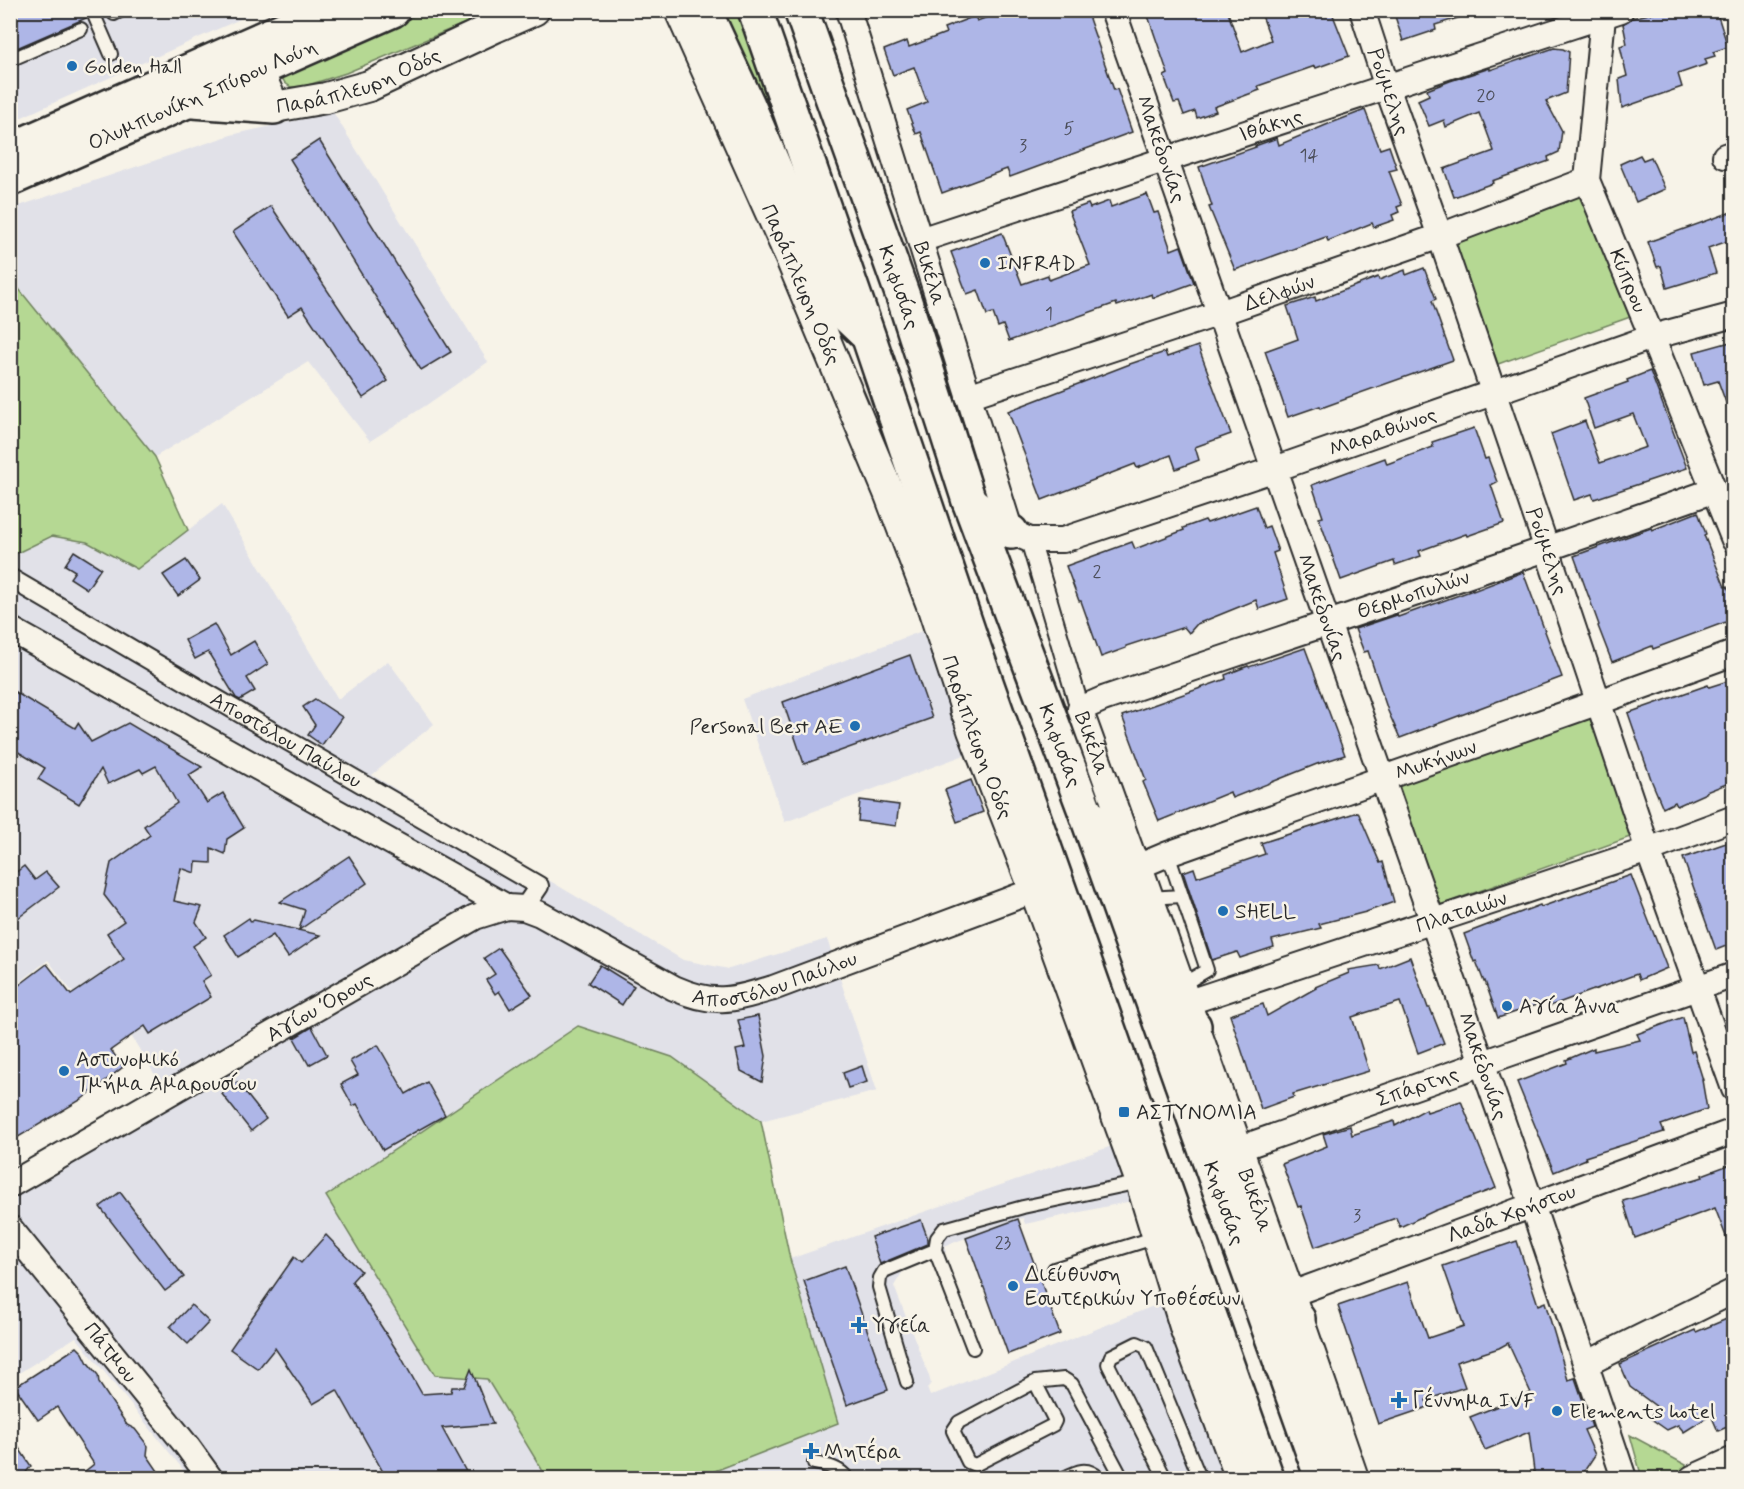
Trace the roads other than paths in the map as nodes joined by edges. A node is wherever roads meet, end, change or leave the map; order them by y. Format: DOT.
graph roads {
  1 [pos="327,10"];
  2 [pos="393,10"];
  3 [pos="534,10"];
  4 [pos="680,10"];
  5 [pos="704,10"];
  6 [pos="755,10"];
  7 [pos="801,10"];
  8 [pos="848,10"];
  9 [pos="1113,10"];
  10 [pos="1362,10"];
  11 [pos="1608,13"];
  12 [pos="94,15"];
  13 [pos="81,29"];
  14 [pos="111,54"];
  15 [pos="253,58"];
  16 [pos="10,60"];
  17 [pos="1387,87"];
  18 [pos="188,101"];
  19 [pos="274,107"];
  20 [pos="10,150"];
  21 [pos="1166,160"];
  22 [pos="10,179"];
  23 [pos="1587,180"];
  24 [pos="1440,237"];
  25 [pos="921,240"];
  26 [pos="1220,313"];
  27 [pos="1734,315"];
  28 [pos="868,335"];
  29 [pos="1652,338"];
  30 [pos="1494,393"];
  31 [pos="969,396"];
  32 [pos="1275,469"];
  33 [pos="1712,490"];
  34 [pos="969,501"];
  35 [pos="1020,536"];
  36 [pos="1734,540"];
  37 [pos="1548,549"];
  38 [pos="10,578"];
  39 [pos="1328,622"];
  40 [pos="10,629"];
  41 [pos="975,651"];
  42 [pos="1734,652"];
  43 [pos="1599,702"];
  44 [pos="1080,709"];
  45 [pos="967,710"];
  46 [pos="1383,779"];
  47 [pos="1084,808"];
  48 [pos="1734,818"];
  49 [pos="1648,850"];
  50 [pos="1168,854"];
  51 [pos="1137,867"];
  52 [pos="1035,890"];
  53 [pos="1182,896"];
  54 [pos="1148,898"];
  55 [pos="515,907"];
  56 [pos="1433,921"];
  57 [pos="1734,975"];
  58 [pos="1696,988"];
  59 [pos="1187,1005"];
  60 [pos="1483,1063"];
  61 [pos="1181,1080"];
  62 [pos="1734,1089"];
  63 [pos="1734,1131"];
  64 [pos="1238,1149"];
  65 [pos="1141,1182"];
  66 [pos="10,1185"];
  67 [pos="1532,1205"];
  68 [pos="10,1228"];
  69 [pos="1158,1236"];
  70 [pos="935,1250"];
  71 [pos="1054,1269"];
  72 [pos="1734,1291"];
  73 [pos="1294,1307"];
  74 [pos="1199,1326"];
  75 [pos="973,1348"];
  76 [pos="1586,1364"];
  77 [pos="1282,1366"];
  78 [pos="907,1382"];
  79 [pos="1035,1382"];
  80 [pos="1734,1460"];
  81 [pos="814,1463"];
  82 [pos="1703,1477"];
  83 [pos="210,1479"];
  84 [pos="847,1479"];
  85 [pos="1064,1479"];
  86 [pos="1099,1479"];
  87 [pos="1122,1479"];
  88 [pos="1166,1479"];
  89 [pos="1200,1479"];
  90 [pos="1240,1479"];
  91 [pos="1267,1479"];
  92 [pos="1322,1479"];
  93 [pos="1353,1479"];
  94 [pos="1624,1479"];
  1 -- 15 [label="main road, Ολυμπιονίκη Σπύρου Λούη"];
  2 -- 15 [label="main road, Ολυμπιονίκη Σπύρου Λούη"];
  3 -- 19 [label="street, Παράπλευρη Οδός"];
  4 -- 45 [label="street, Παράπλευρη Οδός"];
  5 -- 28 [label="main road"];
  6 -- 28 [label="main road"];
  7 -- 34 [label="main road, Κηφισίας"];
  8 -- 25 [label="street, Βικέλα"];
  9 -- 21 [label="street, Μακεδονίας"];
  10 -- 17 [label="street, Ρούμελης"];
  11 -- 17 [label="street, Ιθάκης"];
  11 -- 23 [label="street, Κύπρου"];
  12 -- 14 [label="lane"];
  13 -- 16 [label="lane"];
  15 -- 18 [label="main road, Ολυμπιονίκη Σπύρου Λούη"];
  15 -- 19 [label="street, Παράπλευρη Οδός"];
  15 -- 20 [label="main road, Ολυμπιονίκη Σπύρου Λούη"];
  17 -- 21 [label="street, Ιθάκης"];
  17 -- 24 [label="street, Ρούμελης"];
  18 -- 19 [label="main road"];
  18 -- 22 [label="main road, Ολυμπιονίκη Σπύρου Λούη"];
  21 -- 25 [label="street, Ιθάκης"];
  21 -- 26 [label="street, Μακεδονίας"];
  23 -- 24 [label="street, Δελφών"];
  23 -- 29 [label="street, Κύπρου"];
  24 -- 26 [label="street, Δελφών"];
  24 -- 30 [label="street, Ρούμελης"];
  25 -- 31 [label="street, Βικέλα"];
  26 -- 31 [label="street, Δελφών"];
  26 -- 32 [label="street, Μακεδονίας"];
  27 -- 29 [label="street, Μαραθώνος"];
  28 -- 41 [label="main road"];
  29 -- 30 [label="street, Μαραθώνος"];
  29 -- 33 [label="street, Κύπρου"];
  30 -- 32 [label="street, Μαραθώνος"];
  30 -- 37 [label="street, Ρούμελης"];
  31 -- 35 [label="street, Βικέλα"];
  32 -- 35 [label="street, Μαραθώνος"];
  32 -- 39 [label="street, Μακεδονίας"];
  33 -- 36 [label="street, Κύπρου"];
  33 -- 37 [label="street, Θερμοπυλών"];
  34 -- 35 [label="main road"];
  34 -- 47 [label="main road, Κηφισίας"];
  35 -- 44 [label="street, Βικέλα"];
  37 -- 39 [label="street, Θερμοπυλών"];
  37 -- 43 [label="street, Ρούμελης"];
  38 -- 55 [label="street, Αποστόλου Παύλου"];
  39 -- 44 [label="street, Θερμοπυλών"];
  39 -- 46 [label="street, Μακεδονίας"];
  40 -- 55 [label="street, Αποστόλου Παύλου"];
  41 -- 45 [label="main road"];
  41 -- 74 [label="main road"];
  42 -- 43 [label="street, Μυκήνων"];
  43 -- 46 [label="street, Μυκήνων"];
  43 -- 49 [label="street, Ρούμελης"];
  44 -- 51 [label="street, Βικέλα"];
  45 -- 52 [label="street, Παράπλευρη Οδός"];
  46 -- 50 [label="street, Μυκήνων"];
  46 -- 56 [label="street, Μακεδονίας"];
  47 -- 51 [label="main road"];
  47 -- 61 [label="main road, Κηφισίας"];
  48 -- 49 [label="street, Πλαταιών"];
  49 -- 56 [label="street, Πλαταιών"];
  49 -- 58 [label="street, Ρούμελης"];
  50 -- 51 [label="street, Μυκήνων"];
  50 -- 53 [label="lane"];
  51 -- 54 [label="street, Βικέλα"];
  52 -- 55 [label="street, Αποστόλου Παύλου"];
  52 -- 65 [label="street, Παράπλευρη Οδός"];
  53 -- 54 [label="lane"];
  53 -- 59 [label="lane"];
  54 -- 59 [label="street, Βικέλα"];
  55 -- 66 [label="street, Αγίου Όρους"];
  56 -- 59 [label="street, Πλαταιών"];
  56 -- 60 [label="street, Μακεδονίας"];
  57 -- 58 [label="street, Σπάρτης"];
  58 -- 60 [label="street, Σπάρτης"];
  58 -- 62 [label="street, Ρούμελης"];
  59 -- 61 [label="main road"];
  59 -- 64 [label="street, Βικέλα"];
  60 -- 64 [label="street, Σπάρτης"];
  60 -- 67 [label="street, Μακεδονίας"];
  61 -- 77 [label="main road, Κηφισίας"];
  63 -- 67 [label="street, Λαδά Χρήστου"];
  64 -- 73 [label="street, Βικέλα"];
  65 -- 69 [label="street, Παράπλευρη Οδός"];
  65 -- 70 [label="lane"];
  67 -- 73 [label="street, Λαδά Χρήστου"];
  67 -- 76 [label="street, Μακεδονίας"];
  68 -- 83 [label="street, Πάτμου"];
  69 -- 71 [label="lane"];
  69 -- 74 [label="street, Παράπλευρη Οδός"];
  70 -- 75 [label="lane"];
  70 -- 78 [label="lane"];
  72 -- 76 [label="street"];
  73 -- 77 [label="main road"];
  73 -- 93 [label="street, Βικέλα"];
  74 -- 90 [label="street, Παράπλευρη Οδός"];
  74 -- 91 [label="main road"];
  76 -- 94 [label="street, Μακεδονίας"];
  77 -- 92 [label="main road, Κηφισίας"];
  79 -- 79 [label="lane"];
  79 -- 87 [label="lane"];
  80 -- 82 [label="street"];
  81 -- 84 [label="lane"];
  85 -- 86 [label="lane"];
  88 -- 89 [label="lane"];
}
